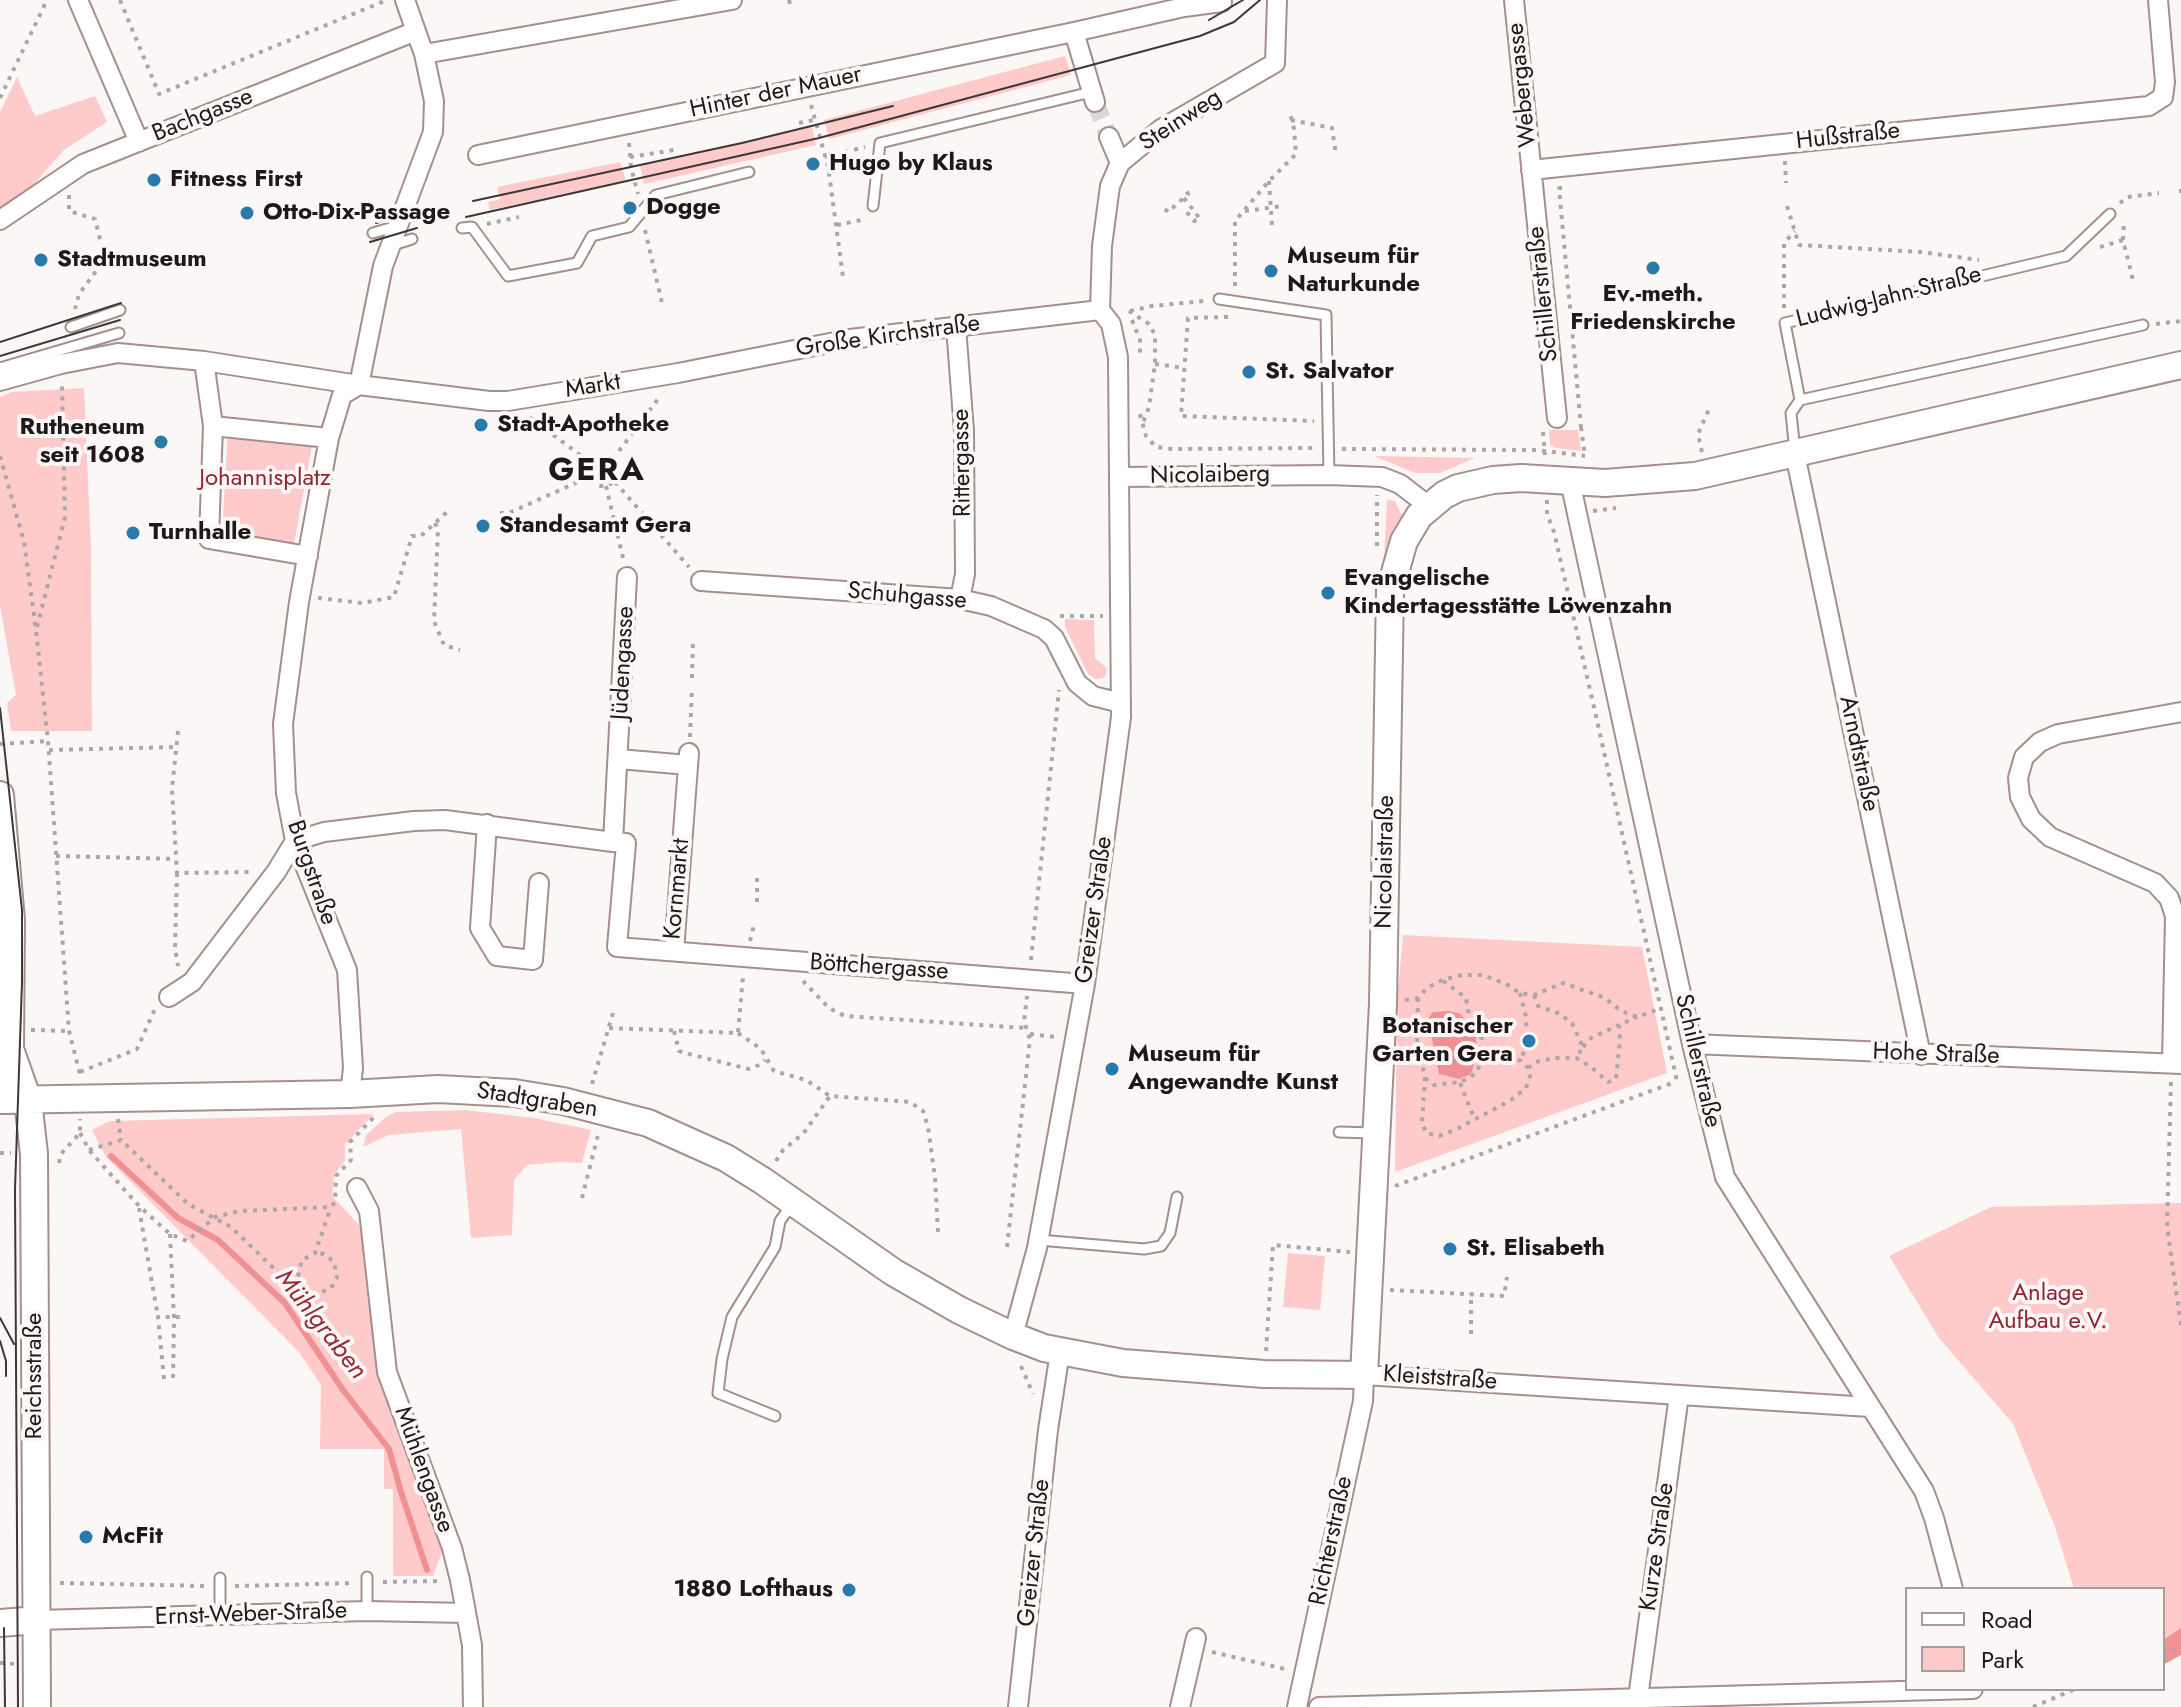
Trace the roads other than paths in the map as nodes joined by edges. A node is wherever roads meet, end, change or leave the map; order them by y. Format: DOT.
graph roads {
  1 [pos="78,0"];
  2 [pos="405,0"];
  3 [pos="732,0"];
  4 [pos="1277,0"];
  5 [pos="1514,0"];
  6 [pos="2158,0"];
  7 [pos="1222,2"];
  8 [pos="416,31"];
  9 [pos="1074,32"];
  10 [pos="424,54"];
  11 [pos="1093,97"];
  12 [pos="1109,137"];
  13 [pos="139,142"];
  14 [pos="478,155"];
  15 [pos="1120,163"];
  16 [pos="1531,170"];
  17 [pos="749,172"];
  18 [pos="873,206"];
  19 [pos="2110,214"];
  20 [pos="0,220"];
  21 [pos="398,225"];
  22 [pos="467,228"];
  23 [pos="373,233"];
  24 [pos="412,239"];
  25 [pos="391,245"];
  26 [pos="1219,299"];
  27 [pos="120,310"];
  28 [pos="1100,310"];
  29 [pos="2143,325"];
  30 [pos="71,327"];
  31 [pos="956,327"];
  32 [pos="119,333"];
  33 [pos="204,361"];
  34 [pos="2176,362"];
  35 [pos="0,368"];
  36 [pos="678,373"];
  37 [pos="0,381"];
  38 [pos="359,385"];
  39 [pos="1800,400"];
  40 [pos="1557,418"];
  41 [pos="213,426"];
  42 [pos="329,438"];
  43 [pos="1795,454"];
  44 [pos="1329,475"];
  45 [pos="1570,481"];
  46 [pos="1119,486"];
  47 [pos="1430,507"];
  48 [pos="308,556"];
  49 [pos="627,577"];
  50 [pos="701,581"];
  51 [pos="960,599"];
  52 [pos="1121,703"];
  53 [pos="2181,712"];
  54 [pos="619,754"];
  55 [pos="0,795"];
  56 [pos="487,824"];
  57 [pos="295,841"];
  58 [pos="613,842"];
  59 [pos="539,883"];
  60 [pos="674,951"];
  61 [pos="1085,984"];
  62 [pos="169,997"];
  63 [pos="1692,1044"];
  64 [pos="10,1049"];
  65 [pos="1921,1055"];
  66 [pos="2176,1064"];
  67 [pos="0,1089"];
  68 [pos="350,1094"];
  69 [pos="0,1100"];
  70 [pos="28,1100"];
  71 [pos="1339,1132"];
  72 [pos="1376,1133"];
  73 [pos="357,1188"];
  74 [pos="1177,1197"];
  75 [pos="794,1202"];
  76 [pos="1039,1240"];
  77 [pos="1013,1336"];
  78 [pos="1060,1352"];
  79 [pos="1364,1375"];
  80 [pos="1679,1395"];
  81 [pos="1870,1407"];
  82 [pos="775,1416"];
  83 [pos="367,1580"];
  84 [pos="220,1582"];
  85 [pos="1952,1587"];
  86 [pos="367,1611"];
  87 [pos="466,1613"];
  88 [pos="220,1615"];
  89 [pos="37,1620"];
  90 [pos="0,1623"];
  91 [pos="1195,1642"];
  92 [pos="1926,1691"];
  93 [pos="1639,1703"];
  94 [pos="37,1707"];
  95 [pos="473,1707"];
  96 [pos="1018,1707"];
  97 [pos="1180,1707"];
  98 [pos="1297,1707"];
  99 [pos="1319,1707"];
  1 -- 13 [label="street"];
  2 -- 8 [label="street"];
  3 -- 10 [label="street"];
  4 -- 15 [label="street, Steinweg"];
  5 -- 16 [label="street, Webergasse"];
  6 -- 16 [label="street, Hußstraße"];
  7 -- 9 [label="street, Hinter der Mauer"];
  8 -- 10 [label="street"];
  8 -- 13 [label="street, Bachgasse"];
  9 -- 11 [label="street"];
  9 -- 14 [label="street, Hinter der Mauer"];
  10 -- 21 [label="street"];
  11 -- 18 [label="lane"];
  12 -- 15 [label="street"];
  13 -- 20 [label="street, Bachgasse"];
  15 -- 28 [label="street, Steinweg"];
  16 -- 40 [label="street, Schillerstraße"];
  17 -- 22 [label="lane"];
  19 -- 39 [label="lane, Ludwig-Jahn-Straße"];
  21 -- 23 [label="lane"];
  21 -- 25 [label="street"];
  24 -- 25 [label="lane"];
  25 -- 38 [label="street"];
  26 -- 44 [label="lane"];
  27 -- 30 [label="lane"];
  28 -- 31 [label="street, Große Kirchstraße"];
  28 -- 46 [label="street, Nicolaiberg"];
  29 -- 39 [label="lane"];
  31 -- 36 [label="street, Große Kirchstraße"];
  31 -- 51 [label="street, Rittergasse"];
  32 -- 35 [label="lane"];
  33 -- 37 [label="street"];
  33 -- 38 [label="street"];
  33 -- 41 [label="street"];
  34 -- 43 [label="main road"];
  36 -- 38 [label="street, Markt"];
  38 -- 42 [label="street"];
  39 -- 43 [label="lane, Ludwig-Jahn-Straße"];
  41 -- 42 [label="street"];
  41 -- 48 [label="street"];
  42 -- 48 [label="street"];
  43 -- 45 [label="main road"];
  43 -- 65 [label="street, Arndtstraße"];
  44 -- 46 [label="street, Nicolaiberg"];
  44 -- 47 [label="street, Nicolaiberg"];
  45 -- 47 [label="main road, Nicolaistraße"];
  45 -- 63 [label="street, Schillerstraße"];
  46 -- 52 [label="street, Greizer Straße"];
  47 -- 72 [label="main road, Nicolaistraße"];
  48 -- 57 [label="street, Burgstraße"];
  49 -- 54 [label="street, Jüdengasse"];
  50 -- 51 [label="street, Schuhgasse"];
  51 -- 52 [label="street, Schuhgasse"];
  52 -- 61 [label="street, Greizer Straße"];
  53 -- 66 [label="street"];
  54 -- 58 [label="street, Kornmarkt"];
  54 -- 60 [label="street, Kornmarkt"];
  55 -- 64 [label="main road, Reichsstraße"];
  56 -- 57 [label="street"];
  56 -- 58 [label="street"];
  56 -- 59 [label="street"];
  57 -- 62 [label="street"];
  57 -- 68 [label="street, Burgstraße"];
  58 -- 60 [label="street, Kornmarkt"];
  60 -- 61 [label="street, Böttchergasse"];
  61 -- 76 [label="street, Greizer Straße"];
  63 -- 65 [label="street, Hohe Straße"];
  63 -- 81 [label="street, Schillerstraße"];
  64 -- 67 [label="main road, Reichsstraße"];
  64 -- 70 [label="main road, Reichsstraße"];
  65 -- 66 [label="street, Hohe Straße"];
  68 -- 70 [label="main road, Stadtgraben"];
  68 -- 75 [label="main road, Stadtgraben"];
  69 -- 70 [label="main road, Stadtgraben"];
  70 -- 89 [label="main road, Reichsstraße"];
  71 -- 72 [label="lane"];
  72 -- 79 [label="main road, Nicolaistraße"];
  73 -- 87 [label="street, Mühlengasse"];
  74 -- 76 [label="lane"];
  75 -- 77 [label="main road, Stadtgraben"];
  75 -- 82 [label="lane"];
  76 -- 77 [label="street, Greizer Straße"];
  77 -- 78 [label="main road, Kleiststraße"];
  78 -- 79 [label="main road, Kleiststraße"];
  78 -- 96 [label="street, Greizer Straße"];
  79 -- 80 [label="street, Kleiststraße"];
  79 -- 98 [label="street, Richterstraße"];
  80 -- 81 [label="street, Kleiststraße"];
  80 -- 93 [label="street, Kurze Straße"];
  81 -- 85 [label="street, Schillerstraße"];
  83 -- 86 [label="lane"];
  84 -- 88 [label="lane"];
  86 -- 87 [label="street, Ernst-Weber-Straße"];
  86 -- 88 [label="street, Ernst-Weber-Straße"];
  87 -- 95 [label="street, Mühlengasse"];
  88 -- 89 [label="street, Ernst-Weber-Straße"];
  89 -- 90 [label="main road"];
  89 -- 94 [label="main road, Reichsstraße"];
  91 -- 97 [label="street"];
  92 -- 93 [label="street"];
  93 -- 99 [label="street"];
}
